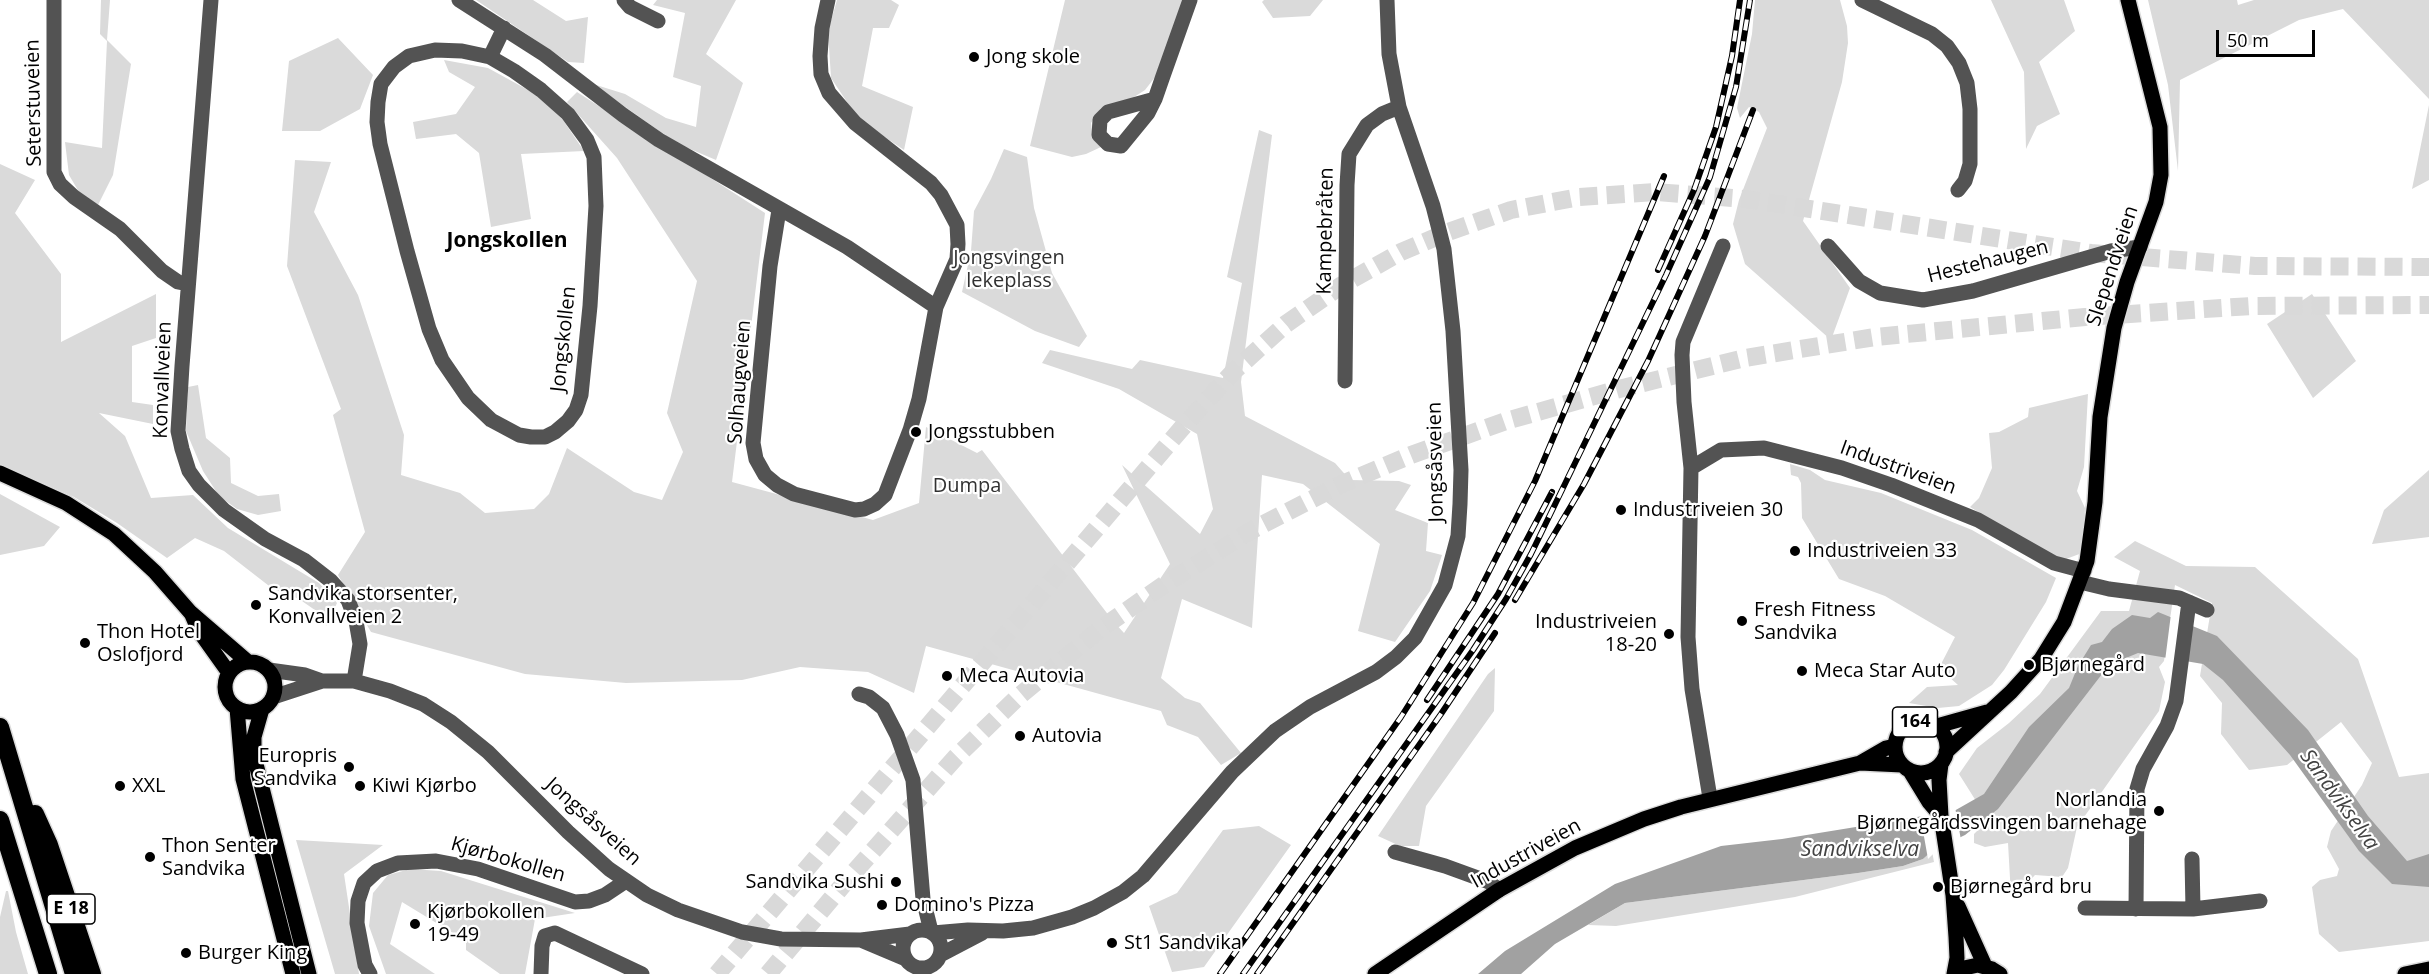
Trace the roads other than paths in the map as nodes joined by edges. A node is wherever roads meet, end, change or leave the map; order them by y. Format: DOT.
graph roads {
  1 [pos="54,0"];
  2 [pos="211,0"];
  3 [pos="459,0"];
  4 [pos="624,0"];
  5 [pos="828,0"];
  6 [pos="1190,0"];
  7 [pos="1387,0"];
  8 [pos="1862,0"];
  9 [pos="2128,0"];
  10 [pos="658,21"];
  11 [pos="504,28"];
  12 [pos="490,57"];
  13 [pos="1155,99"];
  14 [pos="1399,107"];
  15 [pos="1958,190"];
  16 [pos="779,210"];
  17 [pos="1723,246"];
  18 [pos="1828,246"];
  19 [pos="2140,247"];
  20 [pos="188,284"];
  21 [pos="936,307"];
  22 [pos="1345,381"];
  23 [pos="1690,468"];
  24 [pos="0,472"];
  25 [pos="2082,577"];
  26 [pos="2188,608"];
  27 [pos="2207,610"];
  28 [pos="190,612"];
  29 [pos="248,662"];
  30 [pos="269,670"];
  31 [pos="229,674"];
  32 [pos="322,681"];
  33 [pos="354,681"];
  34 [pos="860,694"];
  35 [pos="273,697"];
  36 [pos="237,708"];
  37 [pos="262,709"];
  38 [pos="1987,712"];
  39 [pos="1937,726"];
  40 [pos="0,728"];
  41 [pos="1895,746"];
  42 [pos="1944,758"];
  43 [pos="1860,763"];
  44 [pos="1906,768"];
  45 [pos="1710,798"];
  46 [pos="28,809"];
  47 [pos="1941,816"];
  48 [pos="0,820"];
  49 [pos="1395,852"];
  50 [pos="2192,859"];
  51 [pos="626,881"];
  52 [pos="1499,890"];
  53 [pos="1952,891"];
  54 [pos="923,899"];
  55 [pos="2260,901"];
  56 [pos="2085,908"];
  57 [pos="2136,909"];
  58 [pos="2193,909"];
  59 [pos="932,932"];
  60 [pos="985,932"];
  61 [pos="911,933"];
  62 [pos="861,940"];
  63 [pos="939,963"];
  64 [pos="1985,966"];
  65 [pos="915,967"];
  66 [pos="2429,969"];
  67 [pos="48,974"];
  68 [pos="74,974"];
  69 [pos="92,974"];
  70 [pos="293,974"];
  71 [pos="309,974"];
  72 [pos="370,974"];
  73 [pos="541,974"];
  74 [pos="642,974"];
  75 [pos="1375,974"];
  76 [pos="1955,974"];
  77 [pos="2000,974"];
  78 [pos="2405,974"];
  1 -- 20 [label="street, Seterstuveien"];
  2 -- 20 [label="street, Konvallveien"];
  3 -- 11 [label="street"];
  4 -- 10 [label="street"];
  5 -- 21 [label="street, Solhaugveien"];
  6 -- 13 [label="street"];
  7 -- 14 [label="street, Jongsåsveien"];
  8 -- 15 [label="street"];
  9 -- 19 [label="main road, Slependveien"];
  11 -- 12 [label="street"];
  11 -- 16 [label="street"];
  12 -- 12 [label="street, Jongskollen"];
  14 -- 22 [label="street, Kampebråten"];
  14 -- 60 [label="street, Jongsåsveien"];
  16 -- 21 [label="street"];
  16 -- 21 [label="street, Solhaugveien"];
  17 -- 23 [label="street"];
  18 -- 19 [label="street, Hestehaugen"];
  19 -- 25 [label="main road, Slependveien"];
  20 -- 33 [label="street, Konvallveien"];
  23 -- 25 [label="street, Industriveien"];
  23 -- 45 [label="street"];
  24 -- 28 [label="main road"];
  25 -- 26 [label="street, Industriveien"];
  25 -- 38 [label="main road"];
  26 -- 27 [label="street, Industriveien"];
  26 -- 57 [label="street"];
  28 -- 29 [label="main road"];
  28 -- 31 [label="main road"];
  29 -- 30 [label="main road"];
  29 -- 31 [label="main road"];
  30 -- 32 [label="street, Jongsåsveien"];
  30 -- 35 [label="main road"];
  31 -- 36 [label="main road"];
  32 -- 33 [label="street, Jongsåsveien"];
  32 -- 35 [label="street, Jongsåsveien"];
  33 -- 51 [label="street, Jongsåsveien"];
  34 -- 54 [label="street"];
  35 -- 37 [label="main road"];
  36 -- 37 [label="main road"];
  36 -- 70 [label="main road"];
  37 -- 71 [label="main road"];
  38 -- 39 [label="main road"];
  38 -- 42 [label="main road"];
  39 -- 41 [label="main road, 164"];
  39 -- 42 [label="main road, 164"];
  40 -- 46 [label="highway, E 18"];
  41 -- 43 [label="main road, Industriveien"];
  41 -- 44 [label="main road, 164"];
  42 -- 44 [label="main road, 164"];
  42 -- 47 [label="main road, 164"];
  43 -- 44 [label="main road, Industriveien"];
  43 -- 45 [label="main road, Industriveien"];
  44 -- 47 [label="main road, 164"];
  45 -- 52 [label="main road, Industriveien"];
  46 -- 68 [label="highway, E 18"];
  46 -- 69 [label="highway, E 18"];
  47 -- 53 [label="main road, 164"];
  48 -- 67 [label="highway, E 18"];
  49 -- 52 [label="street"];
  50 -- 58 [label="street"];
  51 -- 62 [label="street, Jongsåsveien"];
  51 -- 72 [label="street, Kjørbokollen"];
  52 -- 75 [label="main road, Industriveien"];
  53 -- 64 [label="main road, 164"];
  53 -- 76 [label="main road, 164"];
  54 -- 59 [label="street"];
  54 -- 61 [label="street"];
  55 -- 58 [label="street"];
  56 -- 57 [label="street"];
  57 -- 58 [label="street"];
  59 -- 60 [label="street, Jongsåsveien"];
  59 -- 61 [label="street"];
  59 -- 63 [label="street"];
  60 -- 63 [label="street, Jongsåsveien"];
  61 -- 62 [label="street, Jongsåsveien"];
  61 -- 65 [label="street"];
  62 -- 65 [label="street, Jongsåsveien"];
  63 -- 65 [label="street"];
  64 -- 76 [label="main road, 164"];
  64 -- 77 [label="main road"];
  66 -- 78 [label="main road"];
  73 -- 74 [label="street"];
}
